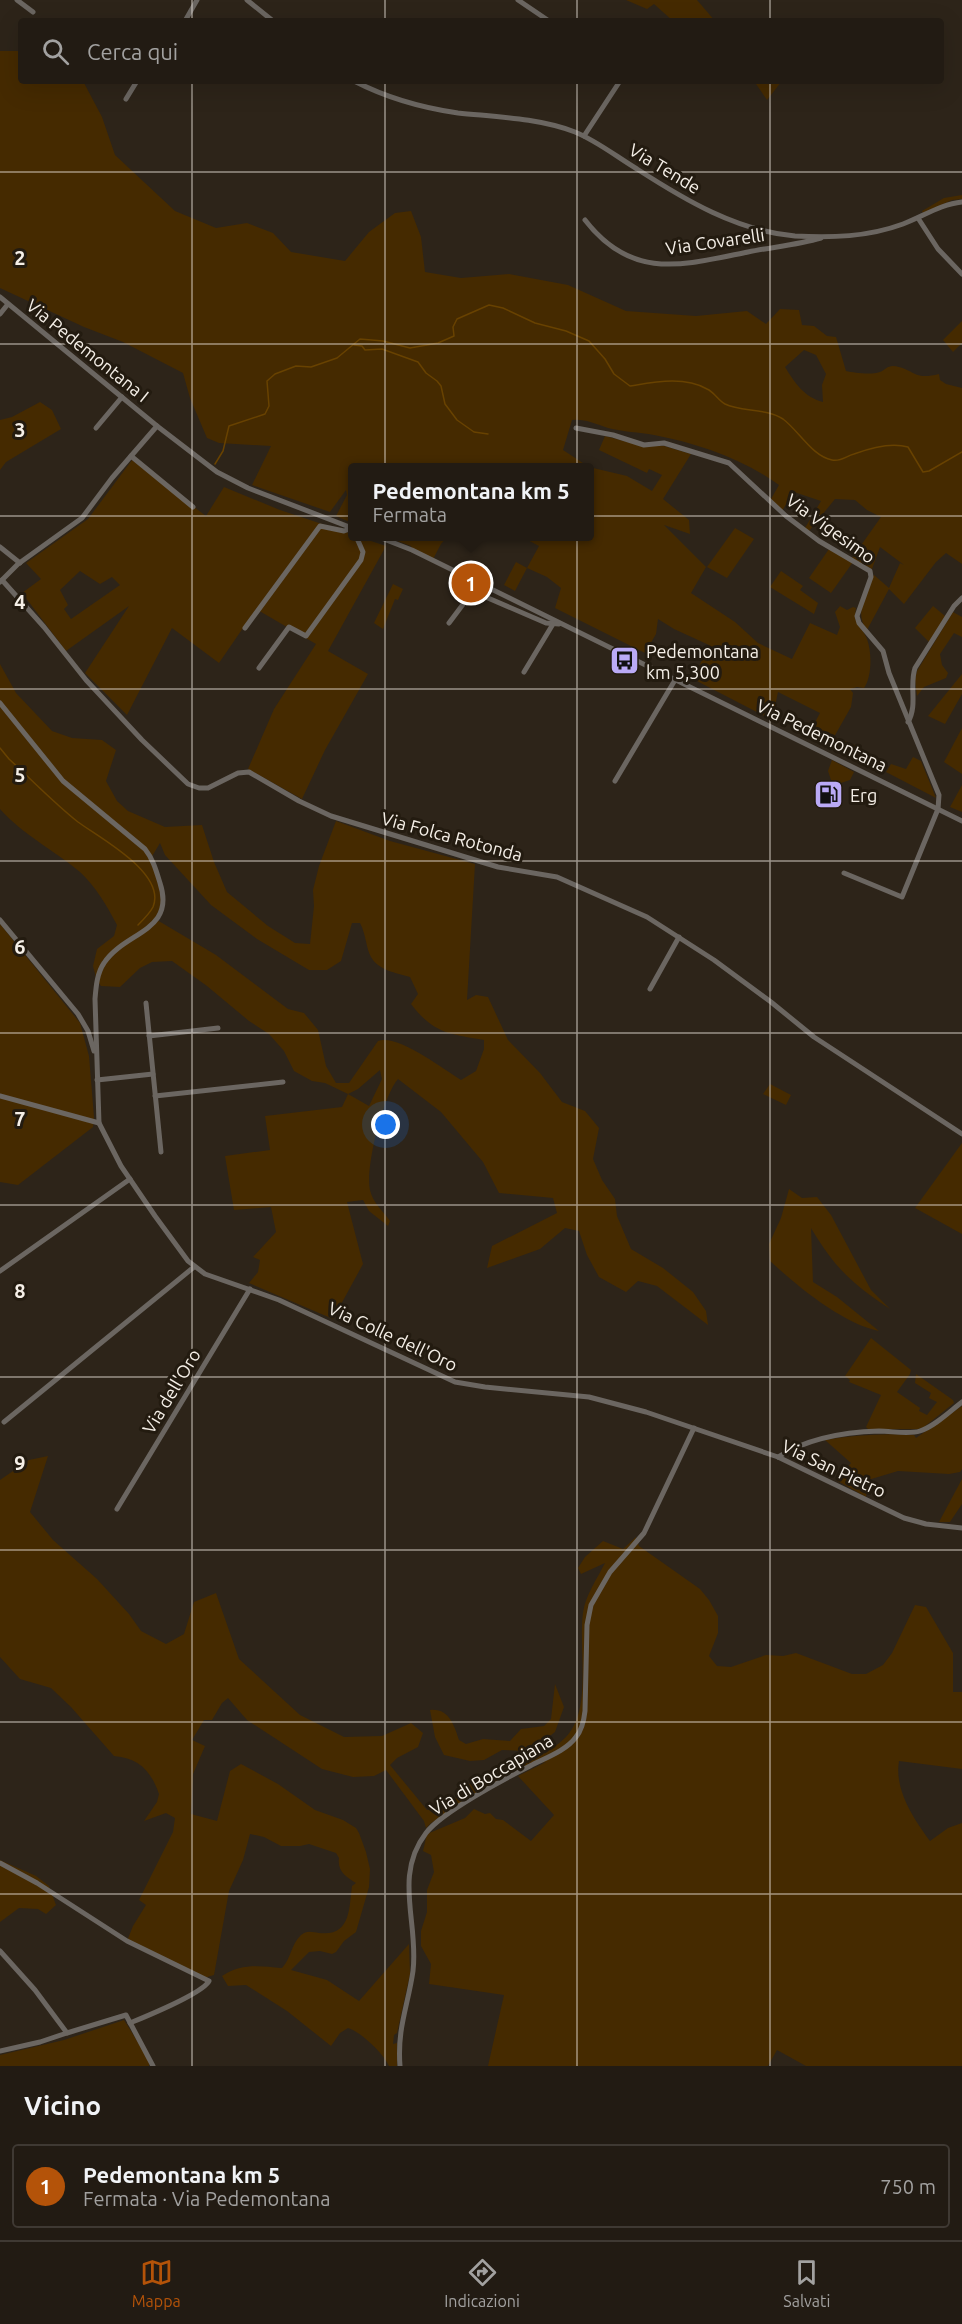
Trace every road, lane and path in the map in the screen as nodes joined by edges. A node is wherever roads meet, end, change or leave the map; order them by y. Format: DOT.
graph roads {
  1 [pos="17,0"];
  2 [pos="197,0"];
  3 [pos="247,0"];
  4 [pos="518,0"];
  5 [pos="33,12"];
  6 [pos="187,18"];
  7 [pos="269,18"];
  8 [pos="545,18"];
  9 [pos="135,84"];
  10 [pos="361,84"];
  11 [pos="618,84"];
  12 [pos="126,99"];
  13 [pos="584,136"];
  14 [pos="962,202"];
  15 [pos="918,218"];
  16 [pos="585,220"];
  17 [pos="827,236"];
  18 [pos="962,274"];
  19 [pos="0,297"];
  20 [pos="8,304"];
  21 [pos="0,314"];
  22 [pos="122,397"];
  23 [pos="157,426"];
  24 [pos="96,428"];
  25 [pos="576,428"];
  26 [pos="131,456"];
  27 [pos="193,507"];
  28 [pos="348,526"];
  29 [pos="348,529"];
  30 [pos="358,541"];
  31 [pos="387,541"];
  32 [pos="0,547"];
  33 [pos="20,562"];
  34 [pos="1,581"];
  35 [pos="962,598"];
  36 [pos="449,623"];
  37 [pos="553,624"];
  38 [pos="561,624"];
  39 [pos="245,628"];
  40 [pos="259,668"];
  41 [pos="524,672"];
  42 [pos="675,680"];
  43 [pos="0,703"];
  44 [pos="908,722"];
  45 [pos="615,781"];
  46 [pos="938,809"];
  47 [pos="962,820"];
  48 [pos="844,873"];
  49 [pos="0,920"];
  50 [pos="679,937"];
  51 [pos="650,989"];
  52 [pos="146,1003"];
  53 [pos="218,1028"];
  54 [pos="149,1036"];
  55 [pos="97,1068"];
  56 [pos="153,1074"];
  57 [pos="97,1080"];
  58 [pos="284,1082"];
  59 [pos="0,1096"];
  60 [pos="155,1096"];
  61 [pos="99,1123"];
  62 [pos="962,1134"];
  63 [pos="161,1152"];
  64 [pos="130,1179"];
  65 [pos="194,1267"];
  66 [pos="0,1270"];
  67 [pos="250,1289"];
  68 [pos="962,1402"];
  69 [pos="4,1422"];
  70 [pos="694,1428"];
  71 [pos="778,1457"];
  72 [pos="117,1509"];
  73 [pos="962,1528"];
  74 [pos="0,1863"];
  75 [pos="0,1951"];
  76 [pos="130,2023"];
  77 [pos="67,2033"];
  78 [pos="0,2051"];
  79 [pos="153,2066"];
  80 [pos="400,2066"];
  1 -- 5 [label="street"];
  2 -- 6 [label="street"];
  3 -- 7 [label="street"];
  4 -- 8 [label="street"];
  9 -- 12 [label="street"];
  10 -- 13 [label="street, Via Tende"];
  11 -- 13 [label="street"];
  13 -- 17 [label="street, Via Tende"];
  14 -- 15 [label="street, Via Tende"];
  15 -- 17 [label="street, Via Tende"];
  15 -- 18 [label="street"];
  16 -- 17 [label="street, Via Covarelli"];
  19 -- 20 [label="street, Via Pedemontana I"];
  20 -- 21 [label="street"];
  20 -- 22 [label="street, Via Pedemontana I"];
  22 -- 23 [label="street, Via Pedemontana I"];
  22 -- 24 [label="street"];
  23 -- 26 [label="street"];
  23 -- 28 [label="street"];
  25 -- 44 [label="street, Via Vigesimo"];
  26 -- 27 [label="street"];
  26 -- 33 [label="street"];
  29 -- 39 [label="street"];
  30 -- 40 [label="street"];
  31 -- 38 [label="street, Via Pedemontana"];
  32 -- 33 [label="street"];
  33 -- 34 [label="street"];
  34 -- 50 [label="street, Via Folca Rotonda"];
  35 -- 44 [label="street"];
  36 -- 37 [label="street"];
  37 -- 38 [label="street"];
  37 -- 41 [label="street"];
  38 -- 42 [label="street, Via Pedemontana"];
  42 -- 45 [label="street"];
  42 -- 46 [label="street, Via Pedemontana"];
  43 -- 55 [label="street, Via Colle dell'Oro"];
  44 -- 46 [label="street, Via Vigesimo"];
  46 -- 47 [label="street, Via Pedemontana"];
  46 -- 48 [label="street"];
  49 -- 55 [label="street"];
  50 -- 51 [label="street"];
  50 -- 62 [label="street, Via Folca Rotonda"];
  52 -- 54 [label="street"];
  53 -- 54 [label="street"];
  54 -- 56 [label="street"];
  55 -- 57 [label="street, Via Colle dell'Oro"];
  56 -- 57 [label="street"];
  56 -- 60 [label="street"];
  57 -- 61 [label="street, Via Colle dell'Oro"];
  58 -- 60 [label="street"];
  59 -- 61 [label="street"];
  60 -- 63 [label="street"];
  61 -- 64 [label="street, Via Colle dell'Oro"];
  64 -- 65 [label="street, Via Colle dell'Oro"];
  64 -- 66 [label="street"];
  65 -- 67 [label="street, Via Colle dell'Oro"];
  65 -- 69 [label="street"];
  67 -- 70 [label="street, Via Colle dell'Oro"];
  67 -- 72 [label="street, Via dell'Oro"];
  68 -- 71 [label="street"];
  70 -- 71 [label="street, Via San Pietro"];
  70 -- 80 [label="street, Via di Boccapiana"];
  71 -- 73 [label="street, Via San Pietro"];
  74 -- 76 [label="street"];
  75 -- 77 [label="street"];
  76 -- 77 [label="street"];
  76 -- 79 [label="street"];
  77 -- 78 [label="street"];
}
